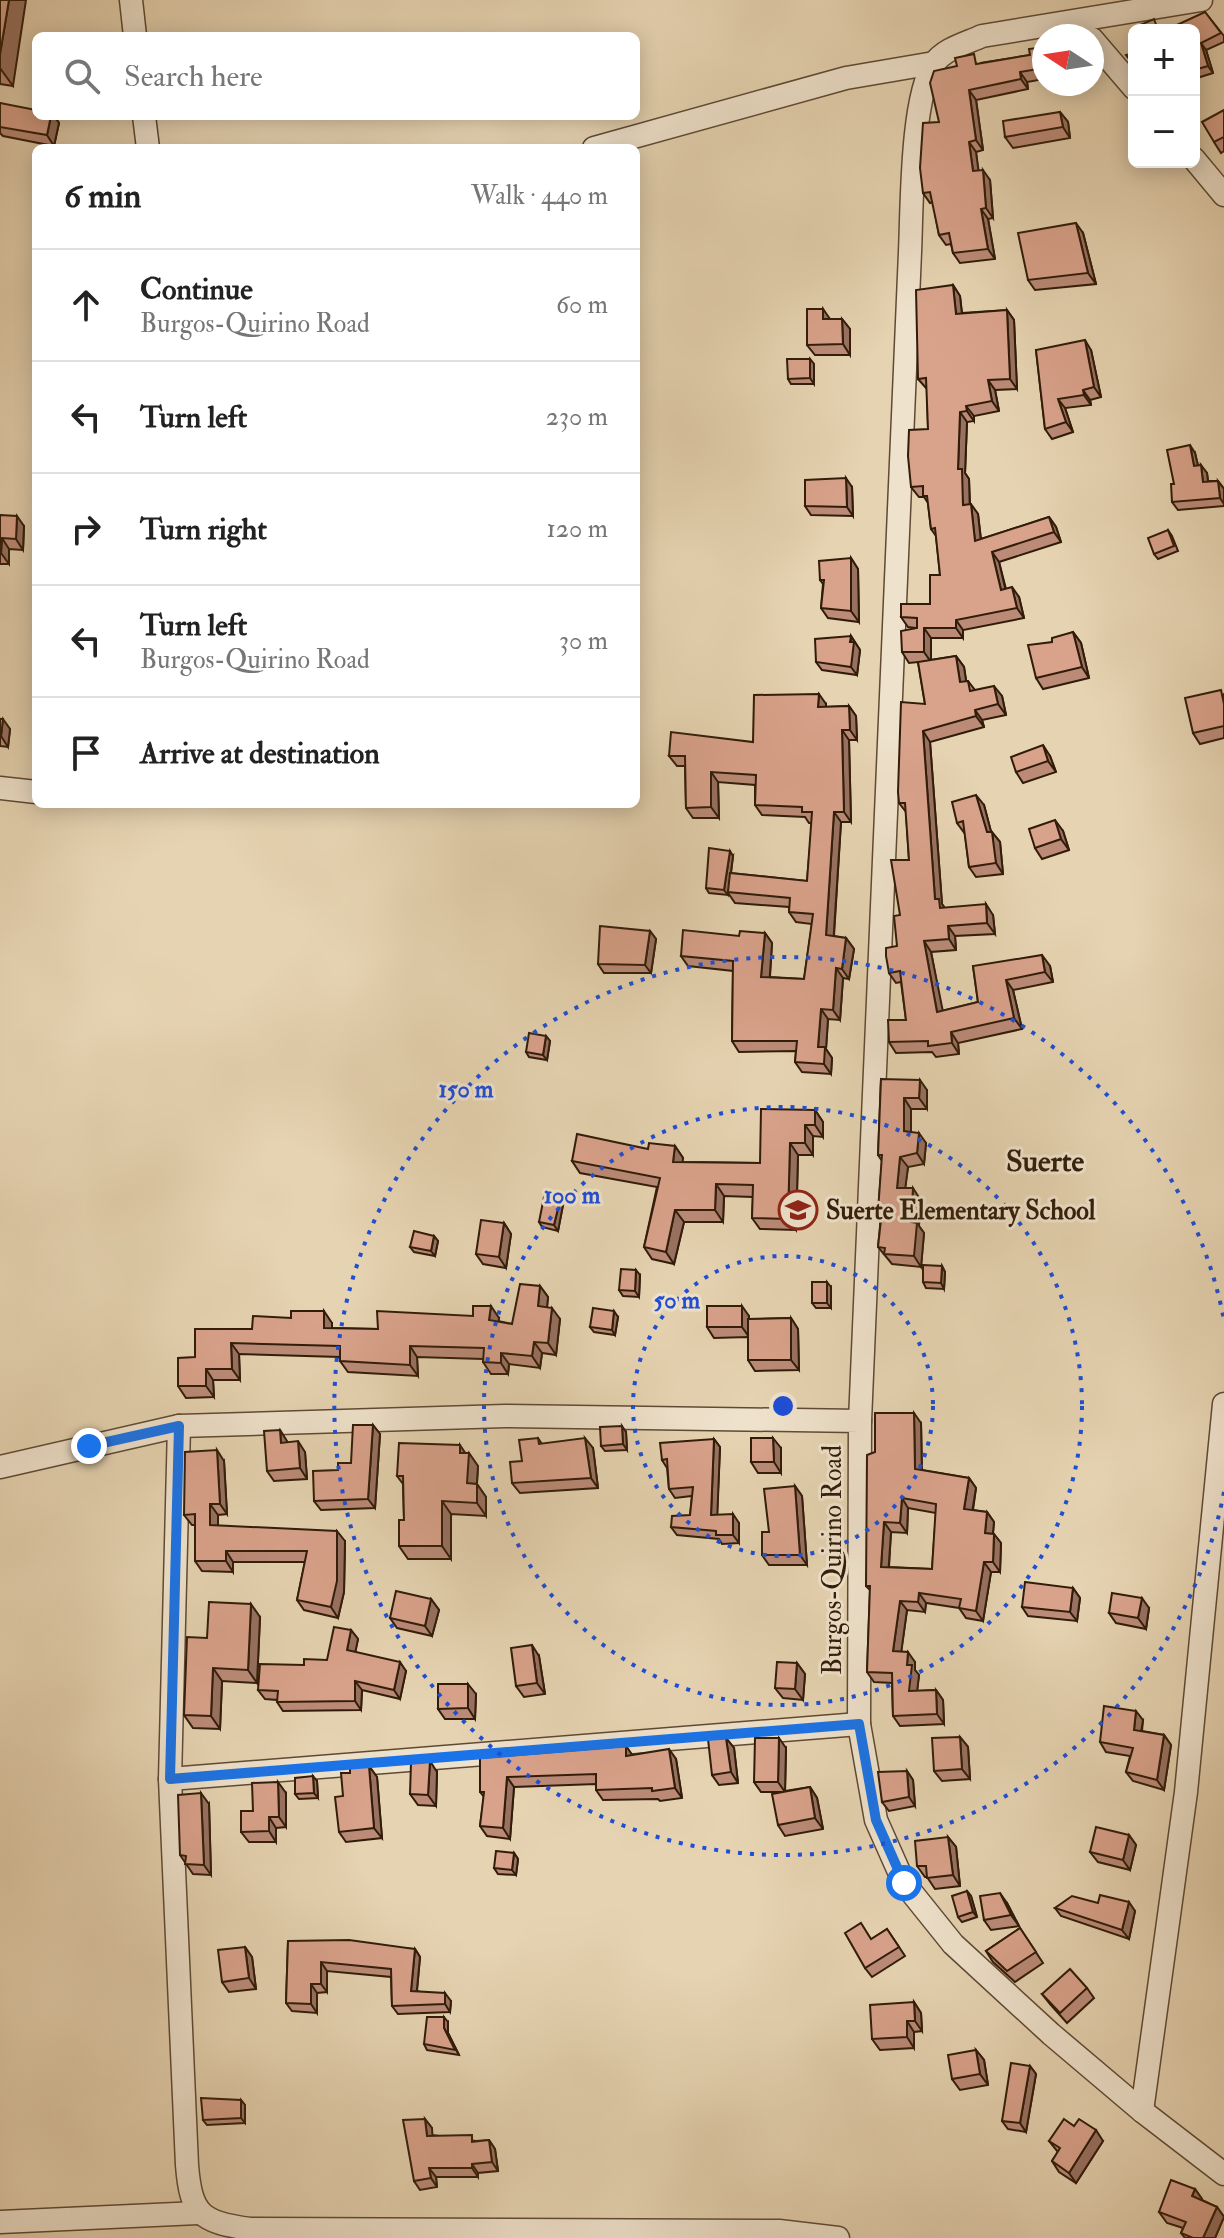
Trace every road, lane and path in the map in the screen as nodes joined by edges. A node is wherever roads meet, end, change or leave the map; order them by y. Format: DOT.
graph roads {
  1 [pos="131,0"];
  2 [pos="1201,0"];
  3 [pos="1104,27"];
  4 [pos="135,32"];
  5 [pos="1032,34"];
  6 [pos="1104,54"];
  7 [pos="934,63"];
  8 [pos="1128,81"];
  9 [pos="144,120"];
  10 [pos="148,144"];
  11 [pos="608,144"];
  12 [pos="1200,166"];
  13 [pos="1224,195"];
  14 [pos="0,788"];
  15 [pos="32,792"];
  16 [pos="1224,1404"];
  17 [pos="860,1421"];
  18 [pos="179,1426"];
  19 [pos="0,1467"];
  20 [pos="859,1724"];
  21 [pos="170,1779"];
  22 [pos="1142,2111"];
  23 [pos="1224,2174"];
  24 [pos="198,2213"];
  25 [pos="0,2222"];
  26 [pos="838,2238"];
  1 -- 4 [label="street"];
  2 -- 3 [label="street"];
  5 -- 7 [label="street"];
  6 -- 8 [label="street"];
  7 -- 11 [label="street"];
  7 -- 17 [label="street"];
  9 -- 10 [label="street"];
  12 -- 13 [label="street"];
  14 -- 15 [label="street"];
  16 -- 22 [label="street"];
  17 -- 18 [label="street, Burgos-Quirino Road"];
  17 -- 20 [label="street, Burgos-Quirino Road"];
  18 -- 19 [label="street, Burgos-Quirino Road"];
  18 -- 21 [label="street"];
  20 -- 21 [label="street"];
  20 -- 22 [label="street, Burgos-Quirino Road"];
  21 -- 24 [label="street"];
  22 -- 23 [label="street, Burgos-Quirino Road"];
  24 -- 25 [label="street"];
  24 -- 26 [label="street"];
}
